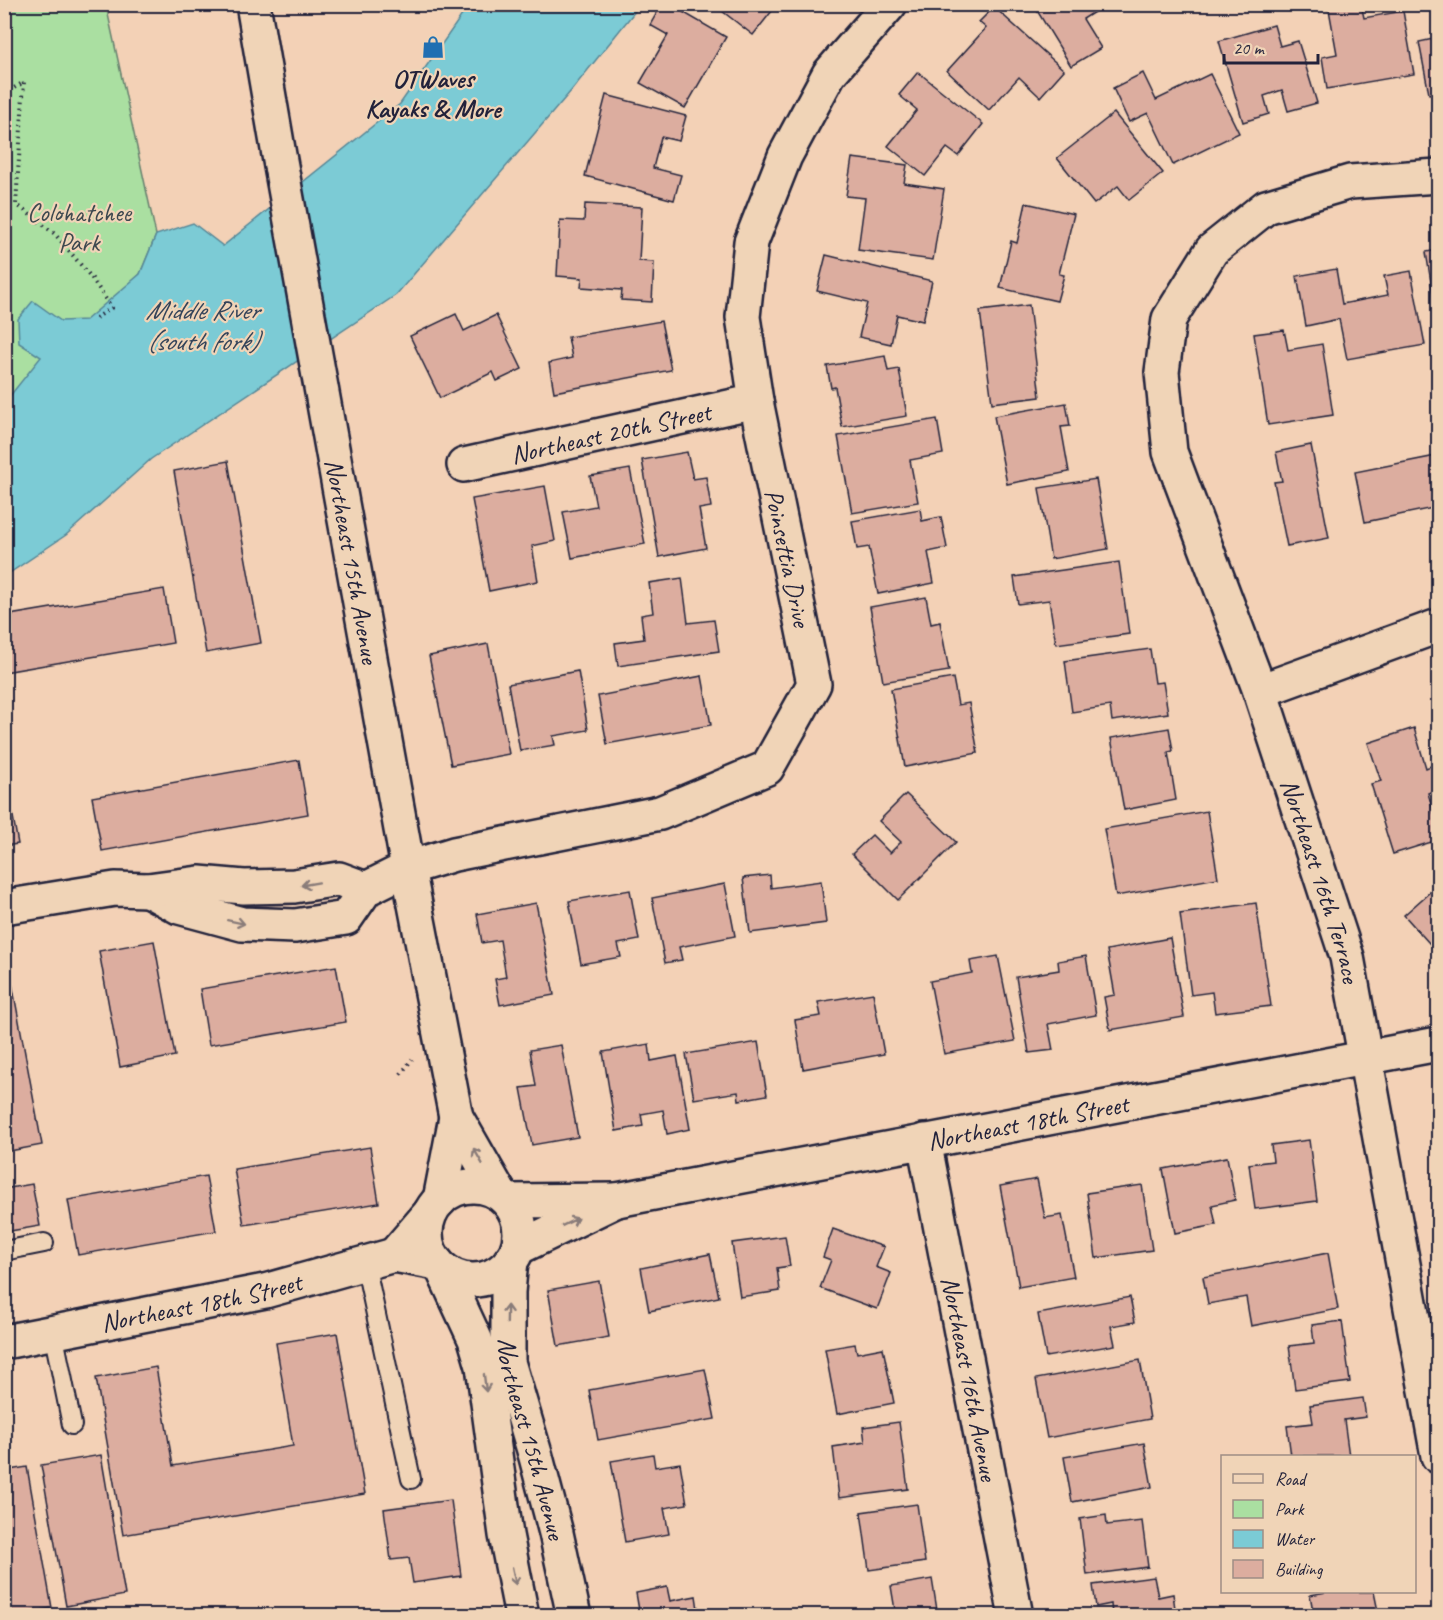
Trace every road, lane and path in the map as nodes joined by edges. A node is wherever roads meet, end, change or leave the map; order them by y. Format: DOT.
graph roads {
  1 [pos="253,4"];
  2 [pos="890,4"];
  3 [pos="4,94"];
  4 [pos="1438,176"];
  5 [pos="94,319"];
  6 [pos="756,401"];
  7 [pos="464,465"];
  8 [pos="1438,626"];
  9 [pos="1260,691"];
  10 [pos="408,868"];
  11 [pos="4,907"];
  12 [pos="1438,1044"];
  13 [pos="1365,1058"];
  14 [pos="456,1117"];
  15 [pos="924,1141"];
  16 [pos="504,1198"];
  17 [pos="617,1200"];
  18 [pos="435,1206"];
  19 [pos="44,1243"];
  20 [pos="4,1251"];
  21 [pos="515,1254"];
  22 [pos="380,1259"];
  23 [pos="440,1266"];
  24 [pos="53,1332"];
  25 [pos="4,1341"];
  26 [pos="72,1425"];
  27 [pos="1438,1456"];
  28 [pos="411,1479"];
  29 [pos="522,1616"];
  30 [pos="574,1616"];
  31 [pos="1016,1616"];
  1 -- 10 [label="street, Northeast 15th Avenue"];
  2 -- 6 [label="street, Poinsettia Drive"];
  3 -- 5 [label="path"];
  4 -- 9 [label="street, Northeast 16th Terrace"];
  6 -- 7 [label="street, Northeast 20th Street"];
  6 -- 10 [label="street, Poinsettia Drive"];
  8 -- 9 [label="street"];
  9 -- 13 [label="street, Northeast 16th Terrace"];
  10 -- 11 [label="street, Poinsettia Drive"];
  10 -- 14 [label="street, Northeast 15th Avenue"];
  12 -- 13 [label="street, Northeast 18th Street"];
  13 -- 15 [label="street, Northeast 18th Street"];
  13 -- 27 [label="street, Northeast 16th Terrace"];
  16 -- 14 [label="street, Northeast 15th Avenue, one-way"];
  14 -- 18 [label="street, Northeast 15th Avenue"];
  15 -- 17 [label="street, Northeast 18th Street"];
  15 -- 31 [label="street, Northeast 16th Avenue"];
  16 -- 17 [label="street, Northeast 18th Street"];
  16 -- 18 [label="street"];
  16 -- 21 [label="street"];
  21 -- 17 [label="street, Northeast 18th Street, one-way"];
  18 -- 22 [label="street"];
  18 -- 23 [label="street"];
  19 -- 20 [label="lane"];
  21 -- 23 [label="street"];
  30 -- 21 [label="street, Northeast 15th Avenue, one-way"];
  22 -- 23 [label="street, Northeast 18th Street"];
  22 -- 24 [label="street, Northeast 18th Street"];
  22 -- 28 [label="lane"];
  23 -- 29 [label="street, Northeast 15th Avenue, one-way"];
  24 -- 25 [label="street, Northeast 18th Street"];
  24 -- 26 [label="lane"];
}
